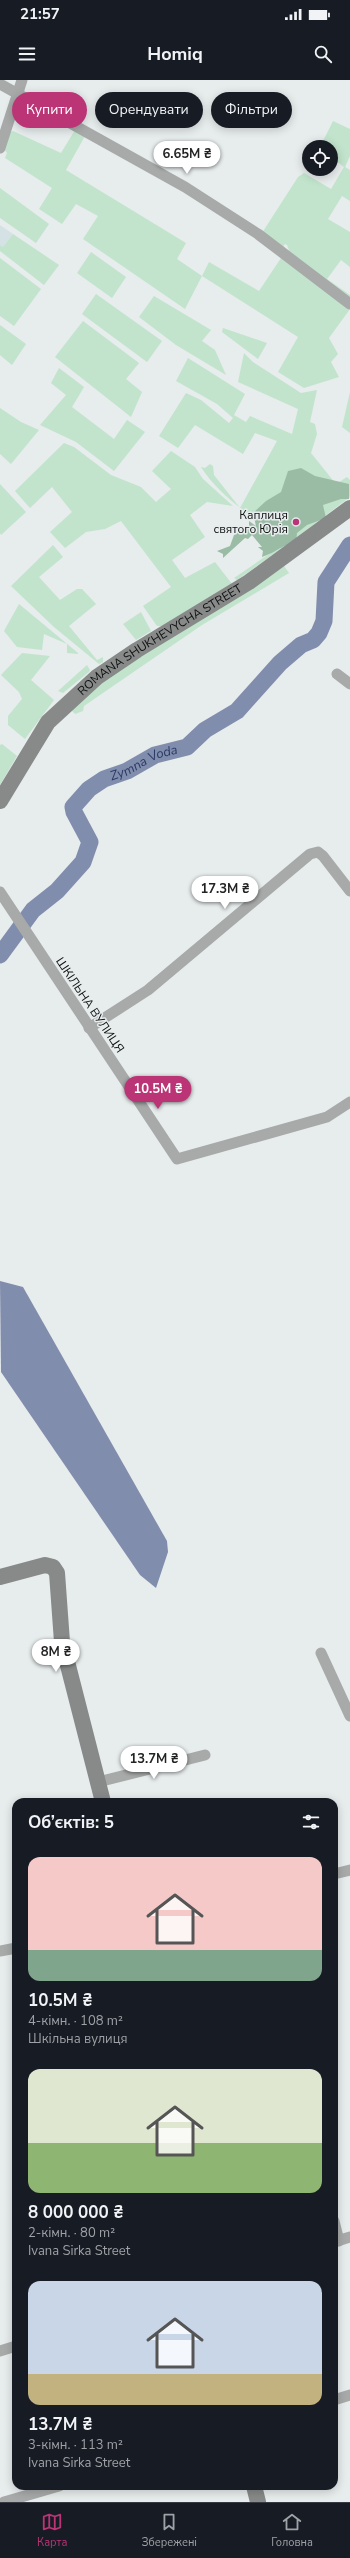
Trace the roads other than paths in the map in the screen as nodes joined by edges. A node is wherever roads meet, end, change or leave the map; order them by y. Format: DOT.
graph roads {
  1 [pos="22,80"];
  2 [pos="0,84"];
  3 [pos="14,92"];
  4 [pos="18,92"];
  5 [pos="12,110"];
  6 [pos="78,128"];
  7 [pos="0,148"];
  8 [pos="350,304"];
  9 [pos="350,508"];
  10 [pos="337,674"];
  11 [pos="350,684"];
  12 [pos="0,801"];
  13 [pos="350,891"];
  14 [pos="0,892"];
  15 [pos="89,1028"];
  16 [pos="350,1102"];
  17 [pos="0,1577"];
  18 [pos="321,1653"];
  19 [pos="350,1716"];
  20 [pos="205,1755"];
  21 [pos="98,1782"];
  22 [pos="102,1798"];
  23 [pos="350,1870"];
  24 [pos="338,1873"];
  25 [pos="12,1949"];
  26 [pos="0,1951"];
  27 [pos="350,2237"];
  28 [pos="338,2241"];
  29 [pos="12,2347"];
  30 [pos="0,2351"];
  31 [pos="350,2395"];
  32 [pos="338,2399"];
  33 [pos="45,2490"];
  34 [pos="255,2490"];
  35 [pos="4,2502"];
  36 [pos="258,2502"];
  1 -- 4 [label="street"];
  2 -- 3 [label="street"];
  5 -- 7 [label="street"];
  6 -- 8 [label="street"];
  9 -- 12 [label="main road, ROMANA SHUKHEVYCHA STREET"];
  10 -- 11 [label="street"];
  13 -- 15 [label="street"];
  14 -- 15 [label="street, ШКІЛЬНА ВУЛИЦЯ"];
  15 -- 16 [label="street, ШКІЛЬНА ВУЛИЦЯ"];
  17 -- 21 [label="main road"];
  18 -- 19 [label="street"];
  20 -- 21 [label="street"];
  21 -- 22 [label="main road"];
  23 -- 24 [label="street"];
  25 -- 26 [label="street"];
  27 -- 28 [label="street"];
  29 -- 30 [label="street"];
  31 -- 32 [label="street"];
  33 -- 35 [label="street"];
  34 -- 36 [label="main road"];
}
